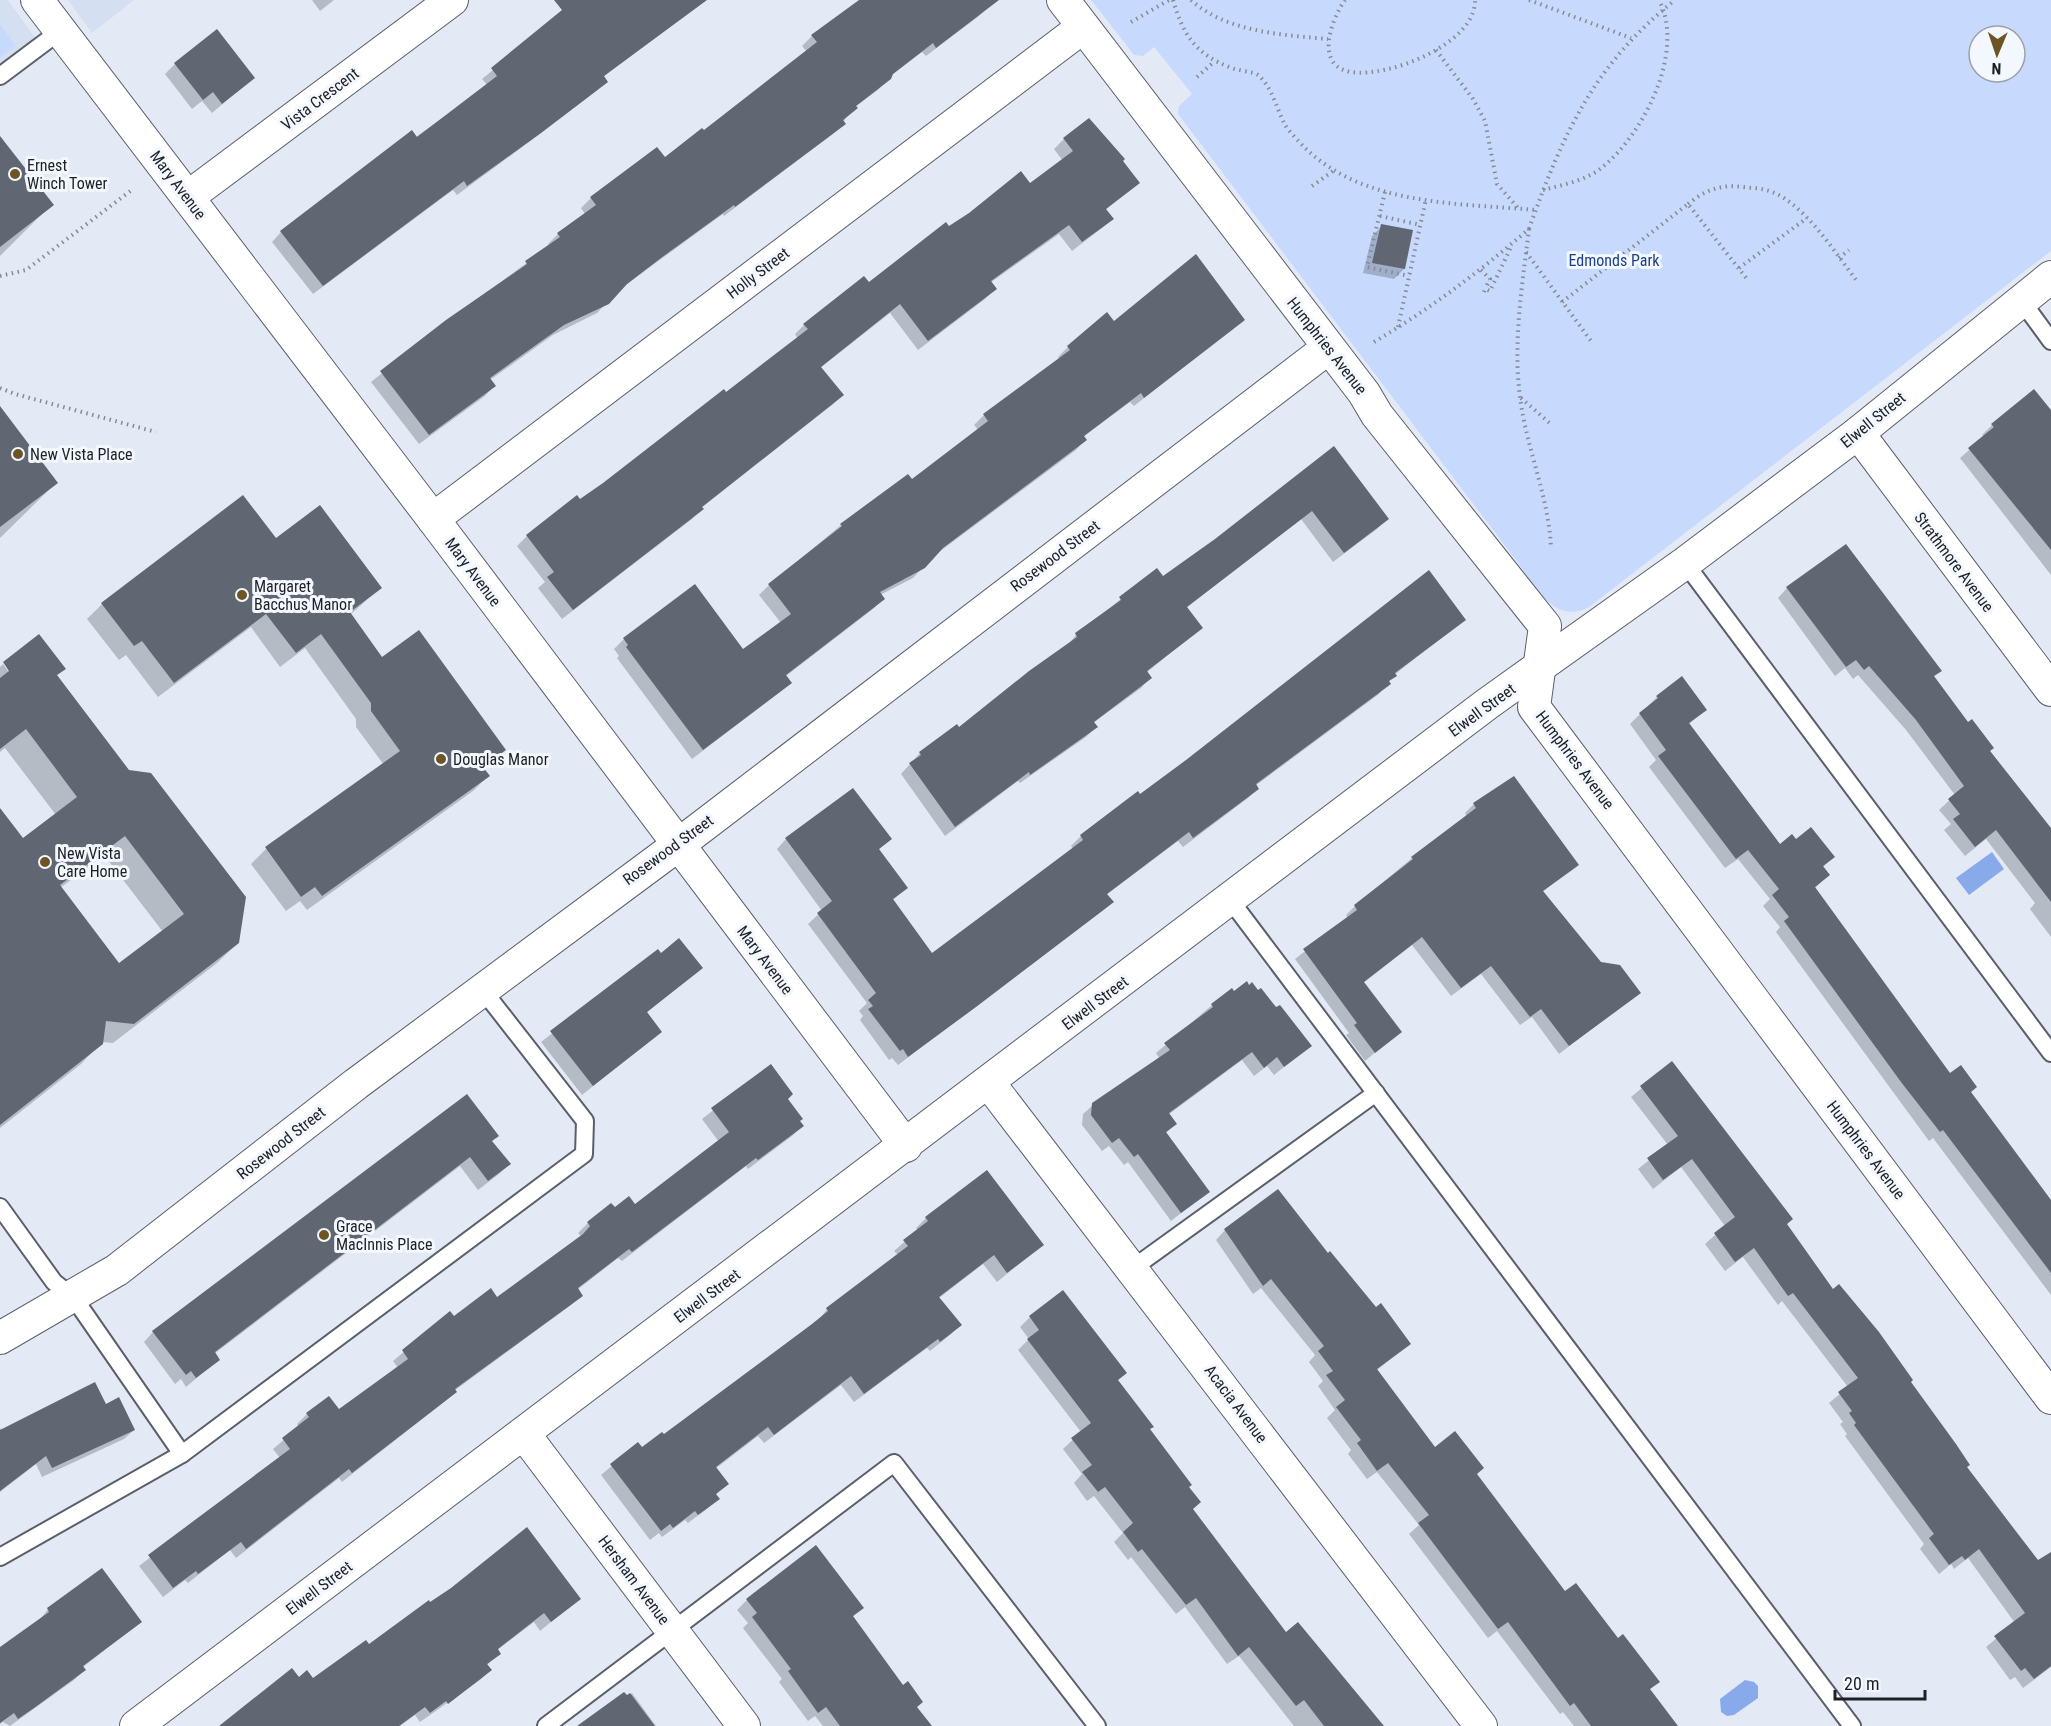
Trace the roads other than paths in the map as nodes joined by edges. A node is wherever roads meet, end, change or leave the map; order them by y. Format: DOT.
graph roads {
  1 [pos="37,0"];
  2 [pos="453,0"];
  3 [pos="1062,0"];
  4 [pos="1083,27"];
  5 [pos="60,31"];
  6 [pos="0,76"];
  7 [pos="188,196"];
  8 [pos="2051,277"];
  9 [pos="2021,300"];
  10 [pos="2051,341"];
  11 [pos="1328,348"];
  12 [pos="1858,433"];
  13 [pos="433,519"];
  14 [pos="1685,563"];
  15 [pos="1538,669"];
  16 [pos="2051,690"];
  17 [pos="678,845"];
  18 [pos="1231,901"];
  19 [pos="482,989"];
  20 [pos="2051,1053"];
  21 [pos="989,1083"];
  22 [pos="1376,1093"];
  23 [pos="906,1146"];
  24 [pos="0,1207"];
  25 [pos="1134,1268"];
  26 [pos="74,1298"];
  27 [pos="0,1338"];
  28 [pos="2051,1398"];
  29 [pos="524,1434"];
  30 [pos="182,1454"];
  31 [pos="0,1557"];
  32 [pos="671,1629"];
  33 [pos="138,1725"];
  34 [pos="546,1726"];
  35 [pos="744,1726"];
  36 [pos="1096,1726"];
  37 [pos="1481,1726"];
  38 [pos="1852,1726"];
  1 -- 5 [label="street, Mary Avenue"];
  2 -- 7 [label="street, Vista Crescent"];
  3 -- 4 [label="street, Humphries Avenue"];
  4 -- 11 [label="street, Humphries Avenue"];
  4 -- 13 [label="street, Holly Street"];
  5 -- 6 [label="lane"];
  5 -- 7 [label="street, Mary Avenue"];
  7 -- 13 [label="street, Mary Avenue"];
  8 -- 9 [label="street, Elwell Street"];
  9 -- 10 [label="lane"];
  9 -- 12 [label="street, Elwell Street"];
  11 -- 15 [label="street, Humphries Avenue"];
  11 -- 17 [label="street, Rosewood Street"];
  12 -- 14 [label="street, Elwell Street"];
  12 -- 16 [label="street, Strathmore Avenue"];
  13 -- 17 [label="street, Mary Avenue"];
  14 -- 15 [label="street, Elwell Street"];
  14 -- 20 [label="lane"];
  15 -- 18 [label="street, Elwell Street"];
  15 -- 28 [label="street, Humphries Avenue"];
  17 -- 19 [label="street, Rosewood Street"];
  17 -- 23 [label="street, Mary Avenue"];
  18 -- 21 [label="street, Elwell Street"];
  18 -- 22 [label="lane"];
  19 -- 26 [label="street, Rosewood Street"];
  19 -- 30 [label="lane"];
  21 -- 23 [label="street, Elwell Street"];
  21 -- 25 [label="street, Acacia Avenue"];
  22 -- 25 [label="lane"];
  22 -- 38 [label="lane"];
  23 -- 29 [label="street, Elwell Street"];
  24 -- 26 [label="lane"];
  25 -- 37 [label="street, Acacia Avenue"];
  26 -- 27 [label="street, Rosewood Street"];
  26 -- 30 [label="lane"];
  29 -- 32 [label="street, Hersham Avenue"];
  29 -- 33 [label="street, Elwell Street"];
  30 -- 31 [label="lane"];
  32 -- 34 [label="lane"];
  32 -- 35 [label="street, Hersham Avenue"];
  32 -- 36 [label="lane"];
}
